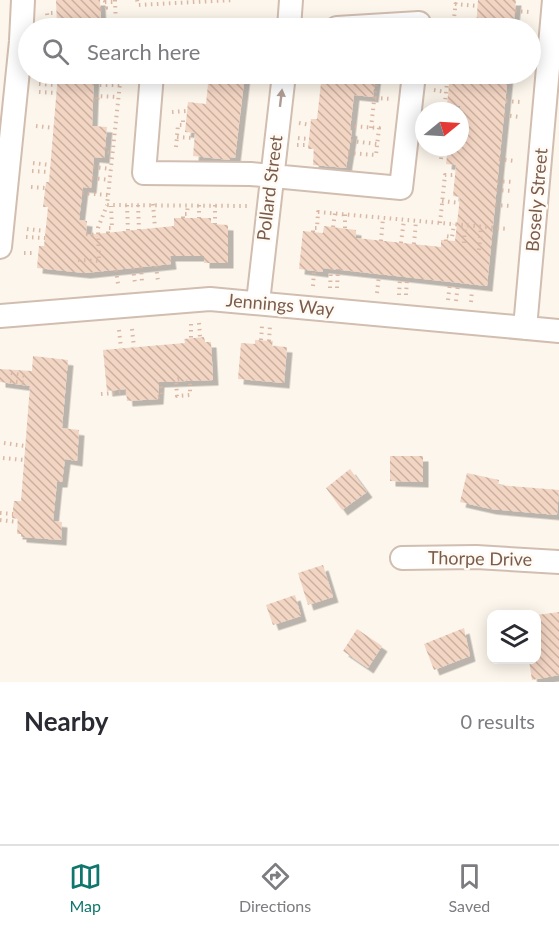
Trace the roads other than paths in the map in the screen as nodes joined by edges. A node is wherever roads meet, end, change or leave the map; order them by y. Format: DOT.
graph roads {
  1 [pos="7,0"];
  2 [pos="23,0"];
  3 [pos="291,0"];
  4 [pos="554,0"];
  5 [pos="22,18"];
  6 [pos="290,18"];
  7 [pos="18,62"];
  8 [pos="16,76"];
  9 [pos="151,84"];
  10 [pos="283,84"];
  11 [pos="413,84"];
  12 [pos="554,85"];
  13 [pos="272,175"];
  14 [pos="0,247"];
  15 [pos="258,302"];
  16 [pos="0,316"];
  17 [pos="525,328"];
  18 [pos="559,331"];
  19 [pos="402,558"];
  20 [pos="559,562"];
  1 -- 8 [label="street"];
  2 -- 5 [label="street"];
  3 -- 6 [label="street"];
  4 -- 12 [label="street, Bosely Street"];
  7 -- 8 [label="street"];
  8 -- 14 [label="street"];
  9 -- 13 [label="street"];
  13 -- 10 [label="street, Pollard Street, one-way"];
  11 -- 13 [label="street"];
  12 -- 17 [label="street, Bosely Street"];
  13 -- 15 [label="street, Pollard Street"];
  15 -- 16 [label="street, Jennings Way"];
  15 -- 17 [label="street, Jennings Way"];
  17 -- 18 [label="street, Jennings Way"];
  19 -- 20 [label="street, Thorpe Drive"];
}
